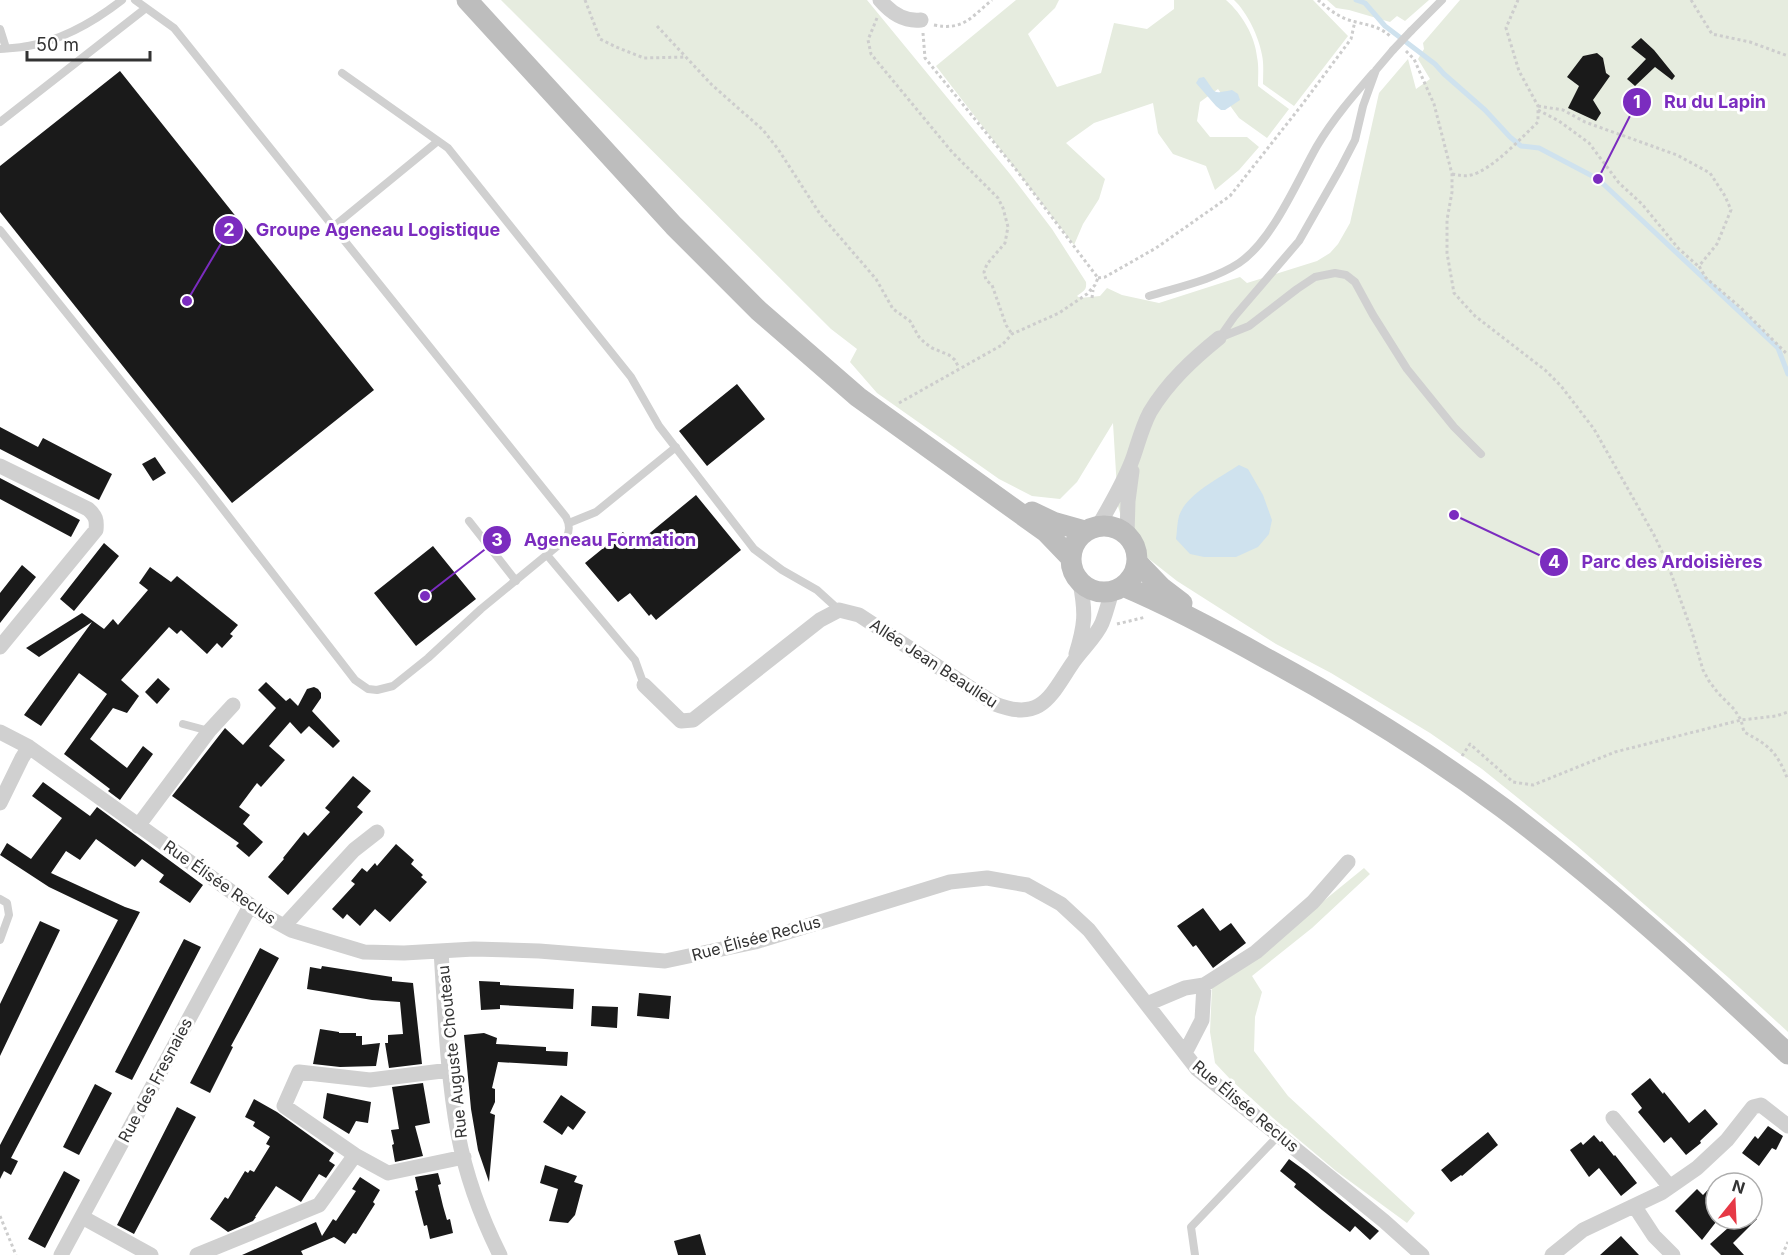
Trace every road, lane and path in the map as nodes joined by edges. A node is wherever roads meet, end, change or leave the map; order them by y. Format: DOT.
graph roads {
  1 [pos="122,0"];
  2 [pos="135,0"];
  3 [pos="467,0"];
  4 [pos="585,0"];
  5 [pos="992,0"];
  6 [pos="1318,0"];
  7 [pos="1442,0"];
  8 [pos="1518,0"];
  9 [pos="1691,0"];
  10 [pos="881,1"];
  11 [pos="146,8"];
  12 [pos="921,20"];
  13 [pos="1355,21"];
  14 [pos="657,26"];
  15 [pos="0,29"];
  16 [pos="1384,31"];
  17 [pos="3,48"];
  18 [pos="1788,56"];
  19 [pos="686,57"];
  20 [pos="1414,59"];
  21 [pos="1376,70"];
  22 [pos="342,73"];
  23 [pos="1538,108"];
  24 [pos="0,122"];
  25 [pos="438,141"];
  26 [pos="1452,174"];
  27 [pos="333,226"];
  28 [pos="0,230"];
  29 [pos="1700,268"];
  30 [pos="1098,278"];
  31 [pos="1093,289"];
  32 [pos="1149,296"];
  33 [pos="1092,298"];
  34 [pos="1012,334"];
  35 [pos="1219,338"];
  36 [pos="1788,355"];
  37 [pos="959,368"];
  38 [pos="890,410"];
  39 [pos="676,447"];
  40 [pos="1481,454"];
  41 [pos="1134,456"];
  42 [pos="0,466"];
  43 [pos="997,496"];
  44 [pos="469,521"];
  45 [pos="569,523"];
  46 [pos="1092,528"];
  47 [pos="1127,535"];
  48 [pos="547,555"];
  49 [pos="1070,557"];
  50 [pos="1137,562"];
  51 [pos="516,581"];
  52 [pos="1080,583"];
  53 [pos="1118,589"];
  54 [pos="839,610"];
  55 [pos="1222,634"];
  56 [pos="0,647"];
  57 [pos="1074,661"];
  58 [pos="644,685"];
  59 [pos="233,705"];
  60 [pos="1788,713"];
  61 [pos="1741,720"];
  62 [pos="183,724"];
  63 [pos="209,731"];
  64 [pos="0,732"];
  65 [pos="29,747"];
  66 [pos="1452,772"];
  67 [pos="1788,780"];
  68 [pos="0,804"];
  69 [pos="138,826"];
  70 [pos="377,832"];
  71 [pos="1348,862"];
  72 [pos="0,898"];
  73 [pos="250,906"];
  74 [pos="284,926"];
  75 [pos="0,940"];
  76 [pos="441,951"];
  77 [pos="1204,985"];
  78 [pos="1147,1004"];
  79 [pos="1185,1053"];
  80 [pos="1788,1054"];
  81 [pos="450,1070"];
  82 [pos="1613,1118"];
  83 [pos="1788,1126"];
  84 [pos="1280,1134"];
  85 [pos="355,1155"];
  86 [pos="464,1157"];
  87 [pos="1670,1187"];
  88 [pos="1635,1207"];
  89 [pos="0,1216"];
  90 [pos="82,1217"];
  91 [pos="1788,1242"];
  92 [pos="16,1255"];
  93 [pos="61,1255"];
  94 [pos="151,1255"];
  95 [pos="197,1255"];
  96 [pos="500,1255"];
  97 [pos="1195,1255"];
  98 [pos="1422,1255"];
  99 [pos="1552,1255"];
  100 [pos="1673,1255"];
  101 [pos="1782,1255"];
  1 -- 17 [label="lane"];
  2 -- 11 [label="lane"];
  3 -- 38 [label="main road"];
  4 -- 19 [label="path"];
  5 -- 12 [label="path"];
  6 -- 13 [label="path"];
  7 -- 21 [label="lane, bridge"];
  8 -- 23 [label="path"];
  9 -- 18 [label="path"];
  10 -- 12 [label="street"];
  10 -- 34 [label="path"];
  11 -- 24 [label="lane"];
  11 -- 27 [label="lane"];
  12 -- 30 [label="path"];
  13 -- 16 [label="path"];
  13 -- 30 [label="path"];
  14 -- 19 [label="path"];
  15 -- 17 [label="lane"];
  19 -- 37 [label="path"];
  20 -- 26 [label="path"];
  21 -- 32 [label="lane"];
  21 -- 35 [label="lane"];
  22 -- 25 [label="lane"];
  23 -- 26 [label="path"];
  23 -- 29 [label="path"];
  23 -- 29 [label="path"];
  25 -- 27 [label="lane"];
  25 -- 39 [label="lane"];
  26 -- 61 [label="path"];
  27 -- 45 [label="lane"];
  28 -- 51 [label="lane"];
  29 -- 36 [label="path"];
  30 -- 31 [label="path"];
  31 -- 33 [label="path"];
  31 -- 34 [label="path"];
  34 -- 37 [label="path"];
  35 -- 40 [label="lane"];
  35 -- 41 [label="street"];
  37 -- 38 [label="path"];
  38 -- 43 [label="main road"];
  39 -- 45 [label="lane"];
  39 -- 54 [label="lane"];
  41 -- 46 [label="street"];
  41 -- 47 [label="street"];
  42 -- 56 [label="street"];
  43 -- 46 [label="main road"];
  43 -- 49 [label="main road"];
  44 -- 51 [label="lane"];
  45 -- 48 [label="lane"];
  46 -- 47 [label="main road"];
  46 -- 49 [label="main road"];
  47 -- 50 [label="main road"];
  48 -- 51 [label="lane"];
  48 -- 58 [label="lane"];
  49 -- 52 [label="main road"];
  50 -- 53 [label="main road"];
  50 -- 55 [label="main road"];
  52 -- 53 [label="main road"];
  52 -- 57 [label="street, Allée Jean Beaulieu"];
  53 -- 55 [label="main road"];
  53 -- 57 [label="street, Allée Jean Beaulieu"];
  54 -- 57 [label="street, Allée Jean Beaulieu"];
  54 -- 58 [label="street"];
  55 -- 66 [label="main road"];
  59 -- 63 [label="street"];
  60 -- 61 [label="path"];
  61 -- 66 [label="path"];
  61 -- 67 [label="path"];
  62 -- 63 [label="lane"];
  63 -- 69 [label="street"];
  64 -- 65 [label="street, Rue Élisée Reclus"];
  65 -- 68 [label="street"];
  65 -- 69 [label="street, Rue Élisée Reclus"];
  66 -- 80 [label="main road"];
  69 -- 73 [label="street, Rue Élisée Reclus"];
  70 -- 74 [label="street"];
  71 -- 77 [label="street"];
  72 -- 75 [label="lane"];
  73 -- 74 [label="street, Rue Élisée Reclus"];
  73 -- 90 [label="street, Rue des Fresnaies"];
  74 -- 76 [label="street, Rue Élisée Reclus"];
  76 -- 78 [label="street, Rue Élisée Reclus"];
  76 -- 81 [label="street, Rue Auguste Chouteau"];
  77 -- 78 [label="street"];
  77 -- 79 [label="street"];
  78 -- 79 [label="street, Rue Élisée Reclus"];
  79 -- 84 [label="street, Rue Élisée Reclus"];
  81 -- 85 [label="street"];
  81 -- 86 [label="street, Rue Auguste Chouteau"];
  82 -- 87 [label="street"];
  83 -- 87 [label="street"];
  84 -- 97 [label="lane"];
  84 -- 98 [label="street, Rue Élisée Reclus"];
  85 -- 86 [label="street"];
  85 -- 95 [label="street"];
  86 -- 96 [label="street, Rue Auguste Chouteau"];
  87 -- 88 [label="street"];
  88 -- 99 [label="street"];
  88 -- 100 [label="street"];
  89 -- 92 [label="path"];
  90 -- 93 [label="street, Rue des Fresnaies"];
  90 -- 94 [label="street"];
  91 -- 101 [label="path"];
}
